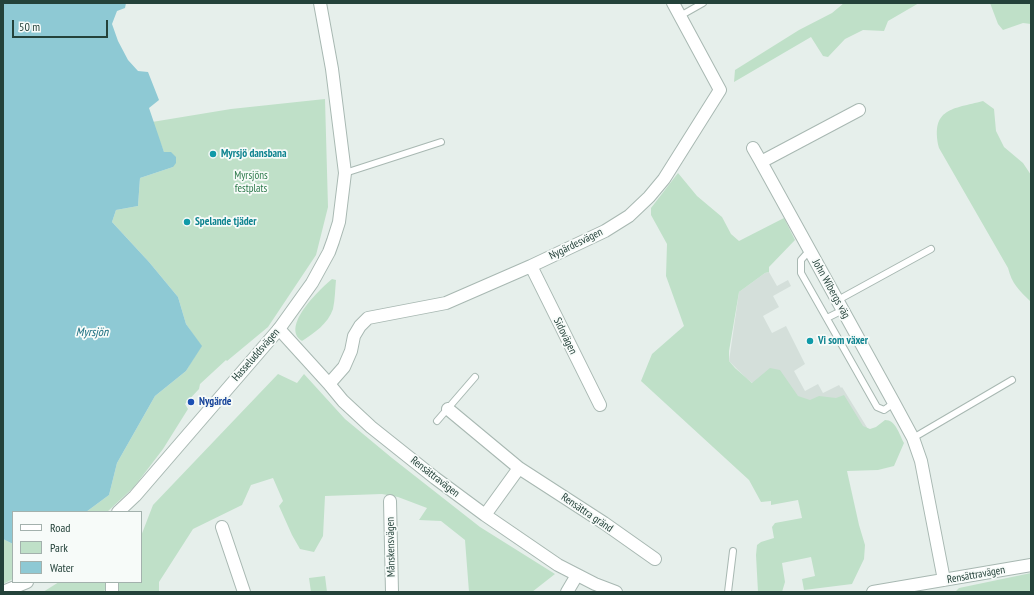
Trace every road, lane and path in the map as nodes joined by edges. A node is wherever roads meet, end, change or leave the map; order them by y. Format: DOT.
graph roads {
  1 [pos="320,3"];
  2 [pos="673,3"];
  3 [pos="703,3"];
  4 [pos="680,16"];
  5 [pos="859,110"];
  6 [pos="441,142"];
  7 [pos="753,148"];
  8 [pos="761,162"];
  9 [pos="345,173"];
  10 [pos="930,249"];
  11 [pos="810,250"];
  12 [pos="531,266"];
  13 [pos="840,305"];
  14 [pos="827,318"];
  15 [pos="278,330"];
  16 [pos="475,377"];
  17 [pos="1012,380"];
  18 [pos="329,384"];
  19 [pos="894,403"];
  20 [pos="600,405"];
  21 [pos="448,409"];
  22 [pos="438,421"];
  23 [pos="913,438"];
  24 [pos="519,468"];
  25 [pos="390,501"];
  26 [pos="119,511"];
  27 [pos="485,515"];
  28 [pos="222,527"];
  29 [pos="734,551"];
  30 [pos="655,559"];
  31 [pos="1031,565"];
  32 [pos="578,575"];
  33 [pos="25,583"];
  34 [pos="941,584"];
  35 [pos="3,592"];
  36 [pos="244,592"];
  37 [pos="392,592"];
  38 [pos="567,592"];
  39 [pos="616,592"];
  40 [pos="728,592"];
  41 [pos="873,592"];
  1 -- 9 [label="street, Hasseluddsvägen"];
  2 -- 4 [label="street, Nygärdesvägen"];
  3 -- 4 [label="lane"];
  4 -- 12 [label="street, Nygärdesvägen"];
  5 -- 8 [label="street"];
  6 -- 9 [label="lane"];
  7 -- 8 [label="street, John Wibergs väg"];
  8 -- 11 [label="street, John Wibergs väg"];
  9 -- 15 [label="street, Hasseluddsvägen"];
  10 -- 13 [label="lane"];
  11 -- 13 [label="street, John Wibergs väg"];
  11 -- 14 [label="lane"];
  12 -- 18 [label="street, Nygärdesvägen"];
  12 -- 20 [label="street, Sidovägen"];
  13 -- 14 [label="lane"];
  13 -- 19 [label="street, John Wibergs väg"];
  14 -- 19 [label="lane"];
  15 -- 18 [label="street, Rensättravägen"];
  15 -- 26 [label="street, Hasseluddsvägen"];
  16 -- 21 [label="lane"];
  17 -- 23 [label="lane"];
  18 -- 27 [label="street, Rensättravägen"];
  19 -- 23 [label="street, John Wibergs väg"];
  21 -- 22 [label="lane"];
  21 -- 24 [label="street, Rensättra gränd"];
  23 -- 34 [label="street, John Wibergs väg"];
  24 -- 27 [label="street"];
  24 -- 30 [label="street, Rensättra gränd"];
  25 -- 37 [label="street, Månskensvägen"];
  27 -- 32 [label="street, Rensättravägen"];
  28 -- 36 [label="street"];
  29 -- 40 [label="lane"];
  31 -- 34 [label="street, Rensättravägen"];
  32 -- 38 [label="street"];
  32 -- 39 [label="street, Rensättravägen"];
  33 -- 35 [label="street"];
  34 -- 41 [label="street, Rensättravägen"];
}
